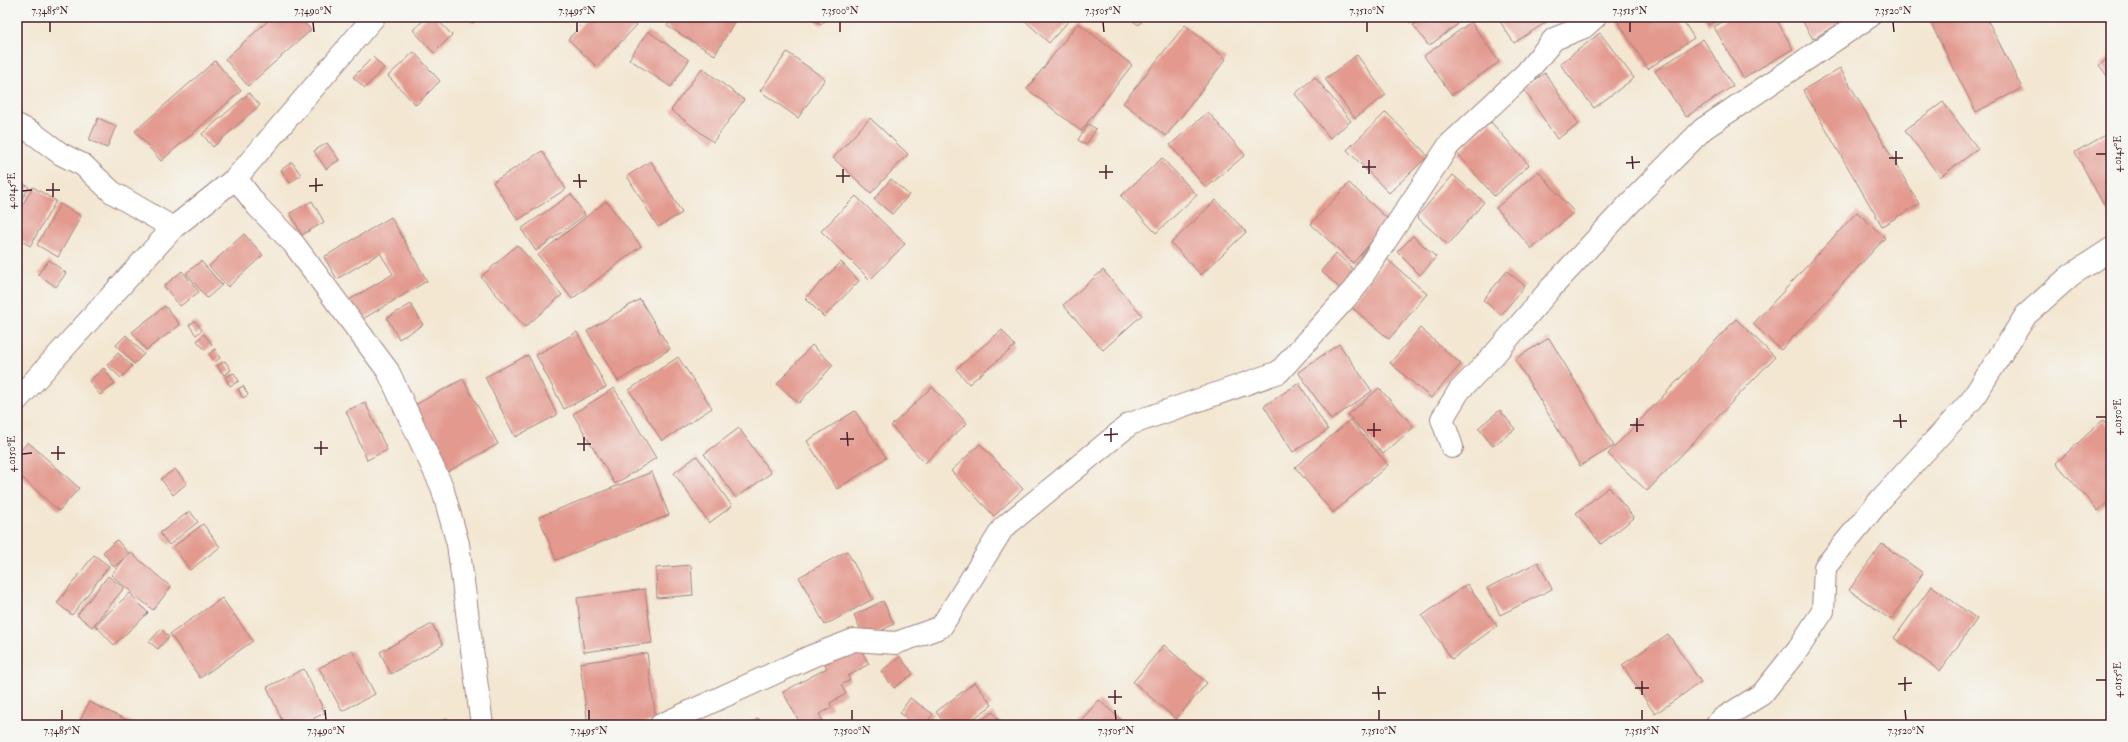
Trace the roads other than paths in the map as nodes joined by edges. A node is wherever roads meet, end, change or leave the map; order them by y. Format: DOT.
graph roads {
  1 [pos="374,17"];
  2 [pos="1595,17"];
  3 [pos="1869,17"];
  4 [pos="17,125"];
  5 [pos="236,178"];
  6 [pos="173,228"];
  7 [pos="2111,249"];
  8 [pos="17,400"];
  9 [pos="1452,448"];
  10 [pos="482,725"];
  11 [pos="661,725"];
  12 [pos="1716,725"];
  1 -- 5 [label="street"];
  2 -- 11 [label="street"];
  3 -- 9 [label="street"];
  4 -- 6 [label="street"];
  5 -- 6 [label="street"];
  5 -- 10 [label="street"];
  6 -- 8 [label="street"];
  7 -- 12 [label="street"];
}
